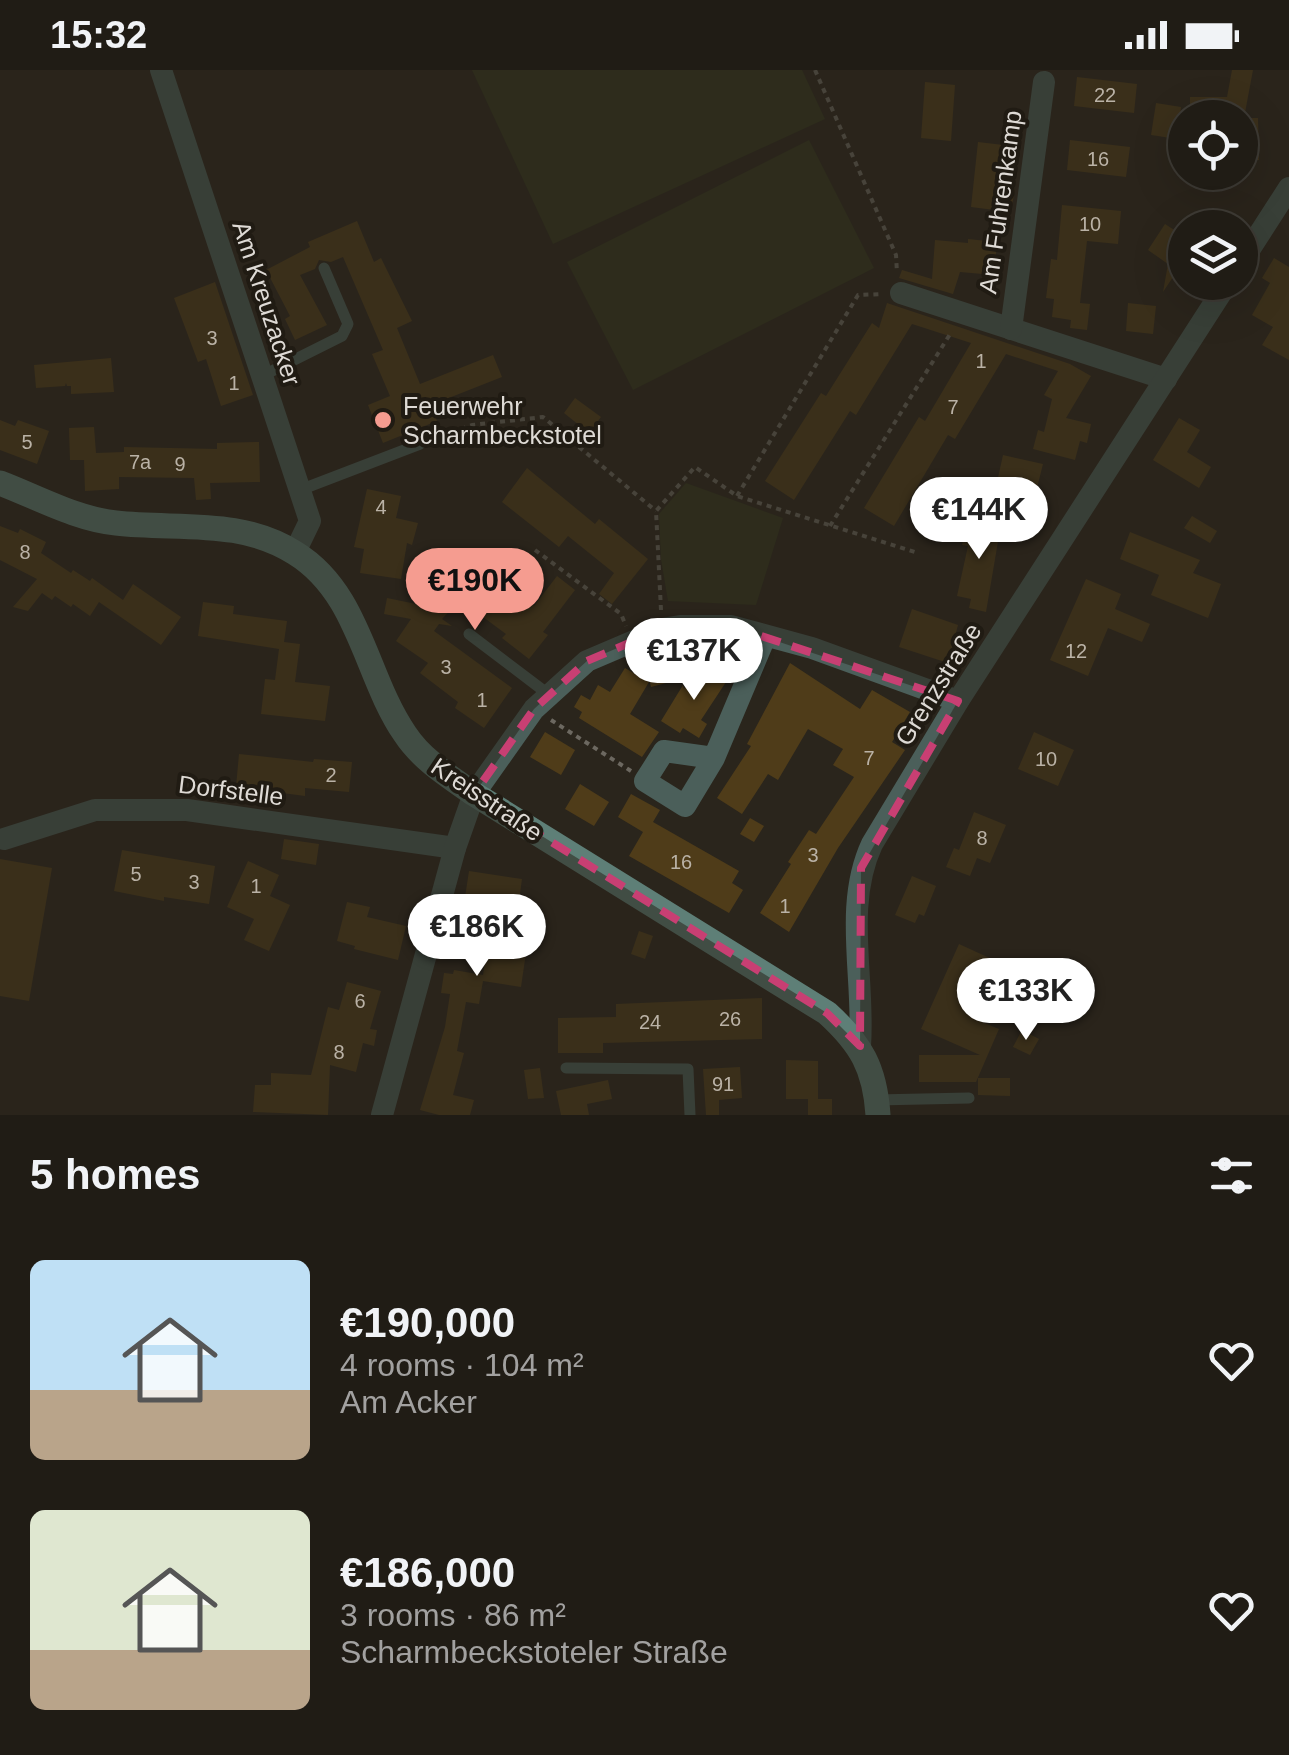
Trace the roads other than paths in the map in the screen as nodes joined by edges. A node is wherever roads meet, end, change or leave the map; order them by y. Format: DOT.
graph roads {
  1 [pos="161,70"];
  2 [pos="1044,82"];
  3 [pos="1289,188"];
  4 [pos="1258,236"];
  5 [pos="324,268"];
  6 [pos="901,293"];
  7 [pos="1216,300"];
  8 [pos="1011,329"];
  9 [pos="262,376"];
  10 [pos="1166,379"];
  11 [pos="420,444"];
  12 [pos="0,483"];
  13 [pos="300,490"];
  14 [pos="294,552"];
  15 [pos="469,634"];
  16 [pos="765,637"];
  17 [pos="958,701"];
  18 [pos="541,702"];
  19 [pos="714,758"];
  20 [pos="474,794"];
  21 [pos="4,840"];
  22 [pos="455,848"];
  23 [pos="860,1046"];
  24 [pos="566,1068"];
  25 [pos="970,1098"];
  26 [pos="877,1108"];
  27 [pos="382,1115"];
  28 [pos="690,1115"];
  1 -- 9 [label="street, Am Kreuzacker"];
  2 -- 8 [label="street, Am Fuhrenkamp"];
  3 -- 4 [label="street"];
  5 -- 9 [label="lane"];
  6 -- 8 [label="street, Am Fuhrenkamp"];
  7 -- 10 [label="street, Grenzstraße"];
  8 -- 10 [label="street, Am Fuhrenkamp"];
  9 -- 13 [label="street, Am Kreuzacker"];
  10 -- 17 [label="street, Grenzstraße"];
  11 -- 13 [label="lane"];
  12 -- 14 [label="street, Kreisstraße"];
  13 -- 14 [label="street, Am Kreuzacker"];
  14 -- 20 [label="street, Kreisstraße"];
  15 -- 18 [label="lane"];
  16 -- 17 [label="street"];
  16 -- 18 [label="street"];
  16 -- 19 [label="street"];
  17 -- 23 [label="street, Grenzstraße"];
  18 -- 20 [label="street"];
  19 -- 19 [label="street"];
  20 -- 22 [label="street"];
  20 -- 23 [label="street, Kreisstraße"];
  21 -- 22 [label="street, Dorfstelle"];
  22 -- 27 [label="street"];
  23 -- 26 [label="street"];
  24 -- 28 [label="lane"];
  25 -- 26 [label="lane"];
}
